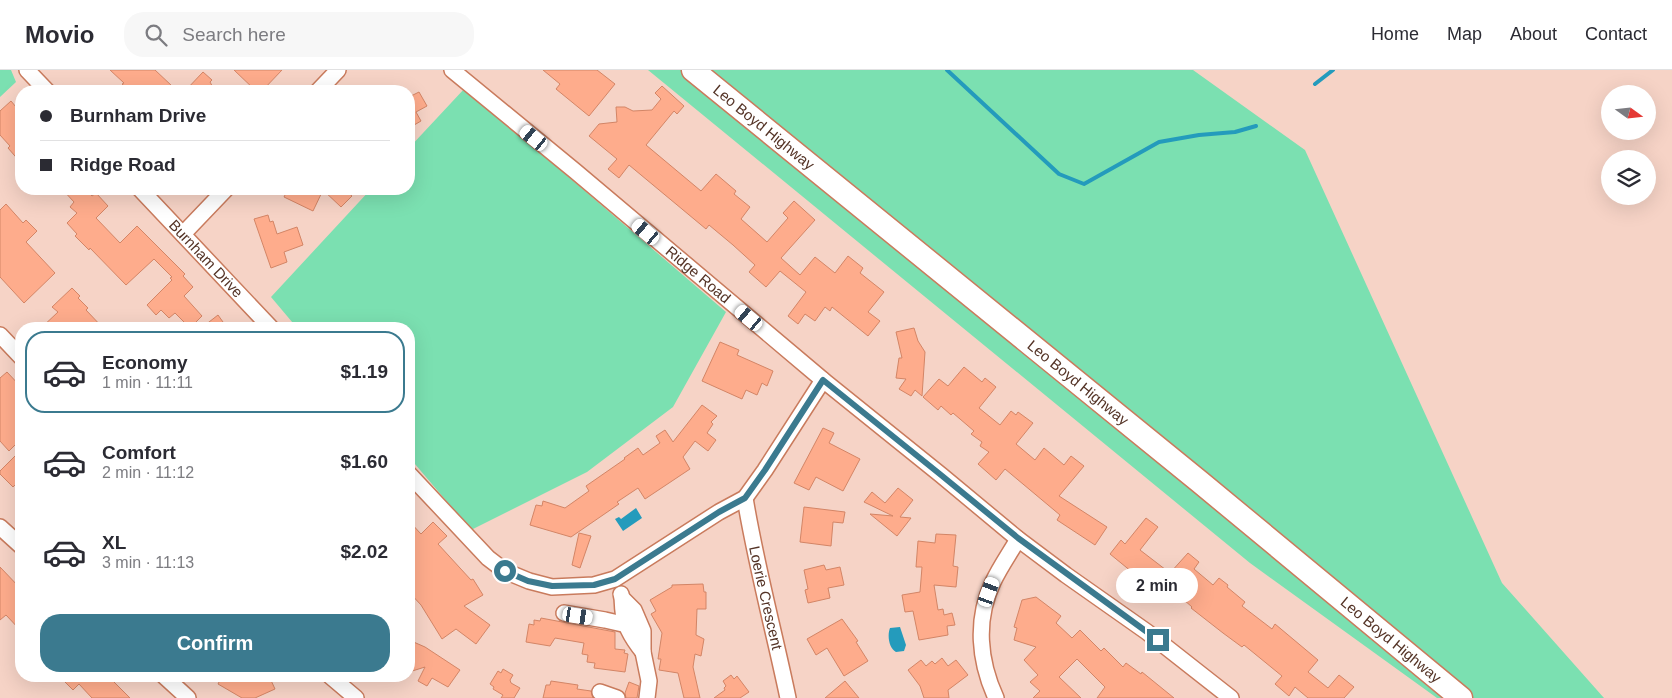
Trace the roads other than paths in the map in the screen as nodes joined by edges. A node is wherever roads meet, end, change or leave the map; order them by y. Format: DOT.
graph roads {
  1 [pos="26,70"];
  2 [pos="338,70"];
  3 [pos="452,70"];
  4 [pos="693,70"];
  5 [pos="41,85"];
  6 [pos="324,85"];
  7 [pos="146,195"];
  8 [pos="220,195"];
  9 [pos="183,234"];
  10 [pos="265,322"];
  11 [pos="0,335"];
  12 [pos="15,351"];
  13 [pos="823,380"];
  14 [pos="415,480"];
  15 [pos="745,498"];
  16 [pos="0,527"];
  17 [pos="1018,538"];
  18 [pos="15,541"];
  19 [pos="615,579"];
  20 [pos="564,614"];
  21 [pos="633,623"];
  22 [pos="171,682"];
  23 [pos="337,682"];
  24 [pos="600,692"];
  25 [pos="188,698"];
  26 [pos="356,698"];
  27 [pos="617,698"];
  28 [pos="647,698"];
  29 [pos="788,698"];
  30 [pos="996,698"];
  31 [pos="1231,698"];
  32 [pos="1461,698"];
  1 -- 5 [label="street"];
  2 -- 6 [label="street"];
  3 -- 13 [label="street, Ridge Road"];
  4 -- 32 [label="highway, Leo Boyd Highway"];
  7 -- 9 [label="street, Burnham Drive"];
  8 -- 9 [label="street"];
  9 -- 10 [label="street, Burnham Drive"];
  11 -- 12 [label="street"];
  13 -- 15 [label="street"];
  13 -- 17 [label="street, Ridge Road"];
  14 -- 19 [label="street"];
  15 -- 19 [label="street"];
  15 -- 29 [label="street, Loerie Crescent"];
  16 -- 18 [label="street"];
  17 -- 30 [label="street"];
  17 -- 31 [label="street, Ridge Road"];
  19 -- 21 [label="street"];
  20 -- 21 [label="street"];
  21 -- 28 [label="street"];
  22 -- 25 [label="street"];
  23 -- 26 [label="street"];
  24 -- 27 [label="street"];
}
